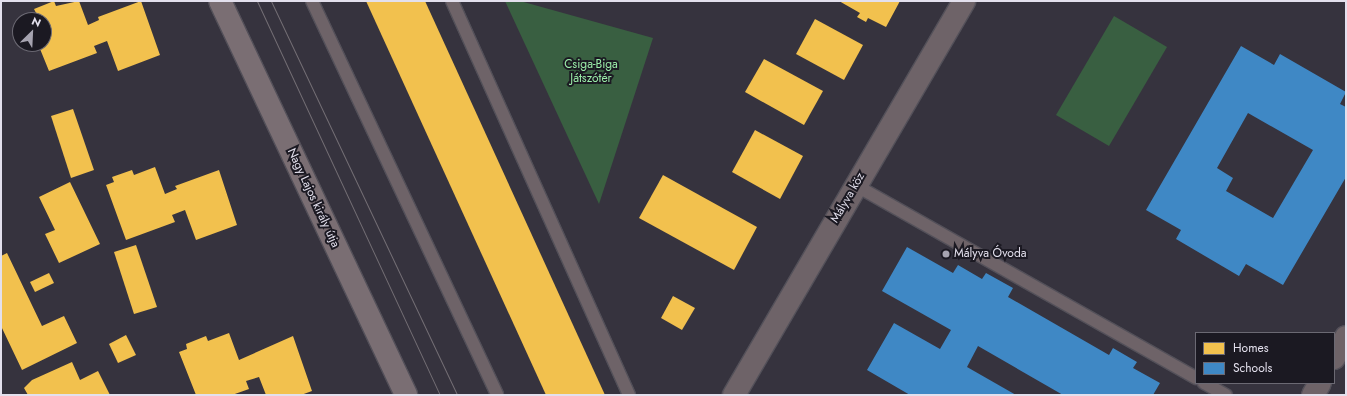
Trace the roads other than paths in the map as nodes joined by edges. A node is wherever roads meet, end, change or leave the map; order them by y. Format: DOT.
graph roads {
  1 [pos="220,1"];
  2 [pos="312,1"];
  3 [pos="452,1"];
  4 [pos="964,1"];
  5 [pos="856,186"];
  6 [pos="1346,337"];
  7 [pos="1335,356"];
  8 [pos="1195,377"];
  9 [pos="1206,384"];
  10 [pos="1320,384"];
  11 [pos="406,395"];
  12 [pos="497,395"];
  13 [pos="629,395"];
  14 [pos="734,395"];
  15 [pos="1226,395"];
  16 [pos="1314,395"];
  1 -- 11 [label="main road, Nagy Lajos király útja"];
  2 -- 12 [label="lane"];
  3 -- 13 [label="lane"];
  4 -- 5 [label="street, Mályva köz"];
  5 -- 8 [label="lane"];
  5 -- 14 [label="street, Mályva köz"];
  6 -- 7 [label="street"];
  9 -- 15 [label="lane"];
  10 -- 16 [label="street"];
}
